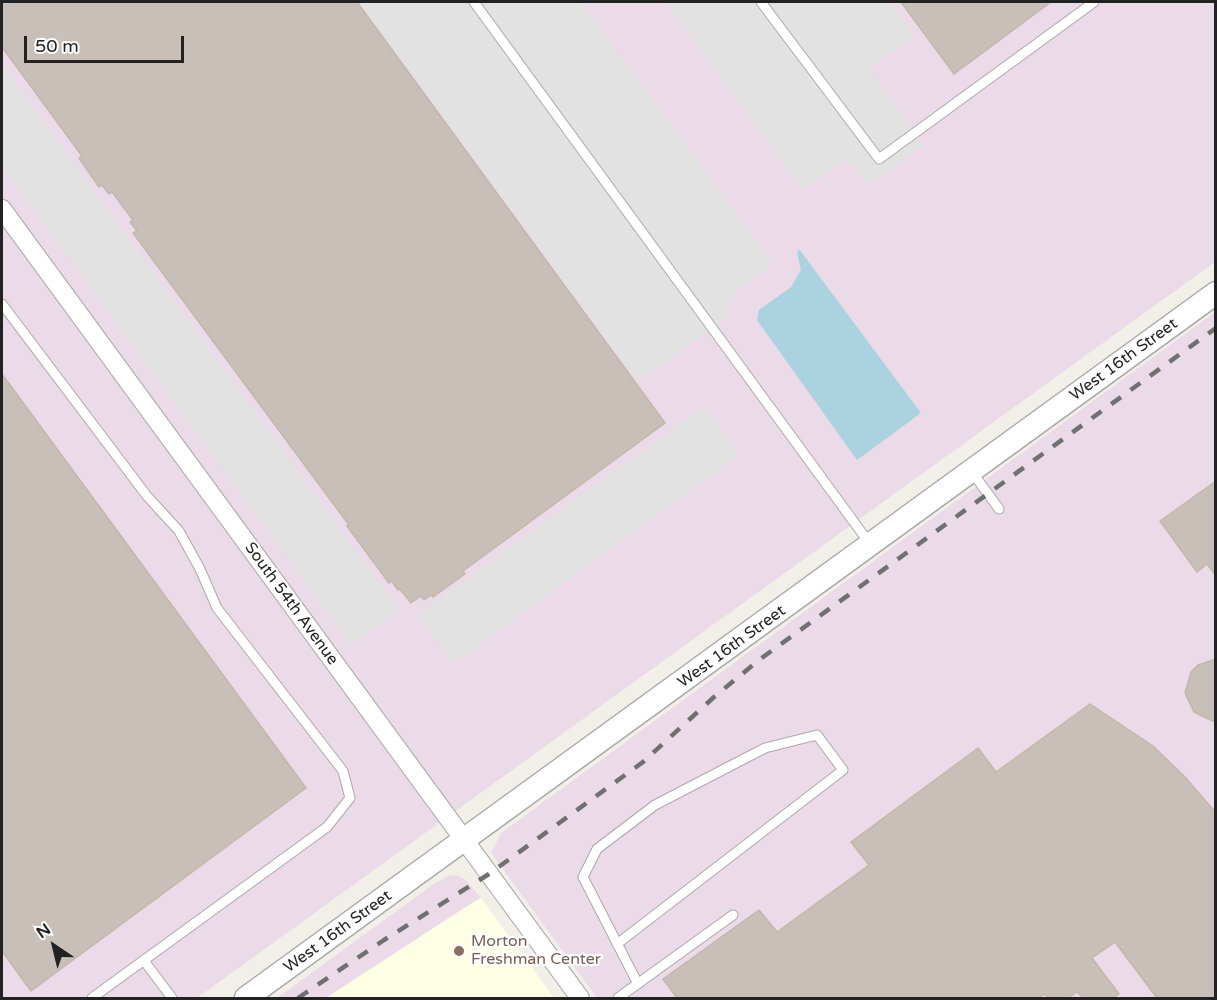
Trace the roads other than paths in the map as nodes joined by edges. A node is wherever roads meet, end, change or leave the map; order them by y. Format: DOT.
graph roads {
  1 [pos="474,2"];
  2 [pos="761,2"];
  3 [pos="1094,2"];
  4 [pos="2,210"];
  5 [pos="1215,293"];
  6 [pos="2,304"];
  7 [pos="971,471"];
  8 [pos="999,509"];
  9 [pos="871,546"];
  10 [pos="464,840"];
  11 [pos="733,915"];
  12 [pos="617,944"];
  13 [pos="145,962"];
  14 [pos="638,984"];
  15 [pos="92,999"];
  16 [pos="172,999"];
  17 [pos="246,999"];
  18 [pos="580,999"];
  19 [pos="618,999"];
  1 -- 9 [label="lane"];
  2 -- 3 [label="lane"];
  4 -- 10 [label="street, South 54th Avenue"];
  5 -- 7 [label="street, West 16th Street"];
  6 -- 13 [label="lane"];
  7 -- 8 [label="lane"];
  7 -- 9 [label="street, West 16th Street"];
  9 -- 10 [label="street, West 16th Street"];
  10 -- 17 [label="street, West 16th Street"];
  10 -- 18 [label="street, South 54th Avenue"];
  11 -- 14 [label="lane"];
  12 -- 12 [label="lane"];
  12 -- 14 [label="lane"];
  13 -- 15 [label="lane"];
  13 -- 16 [label="lane"];
  14 -- 19 [label="lane"];
}
